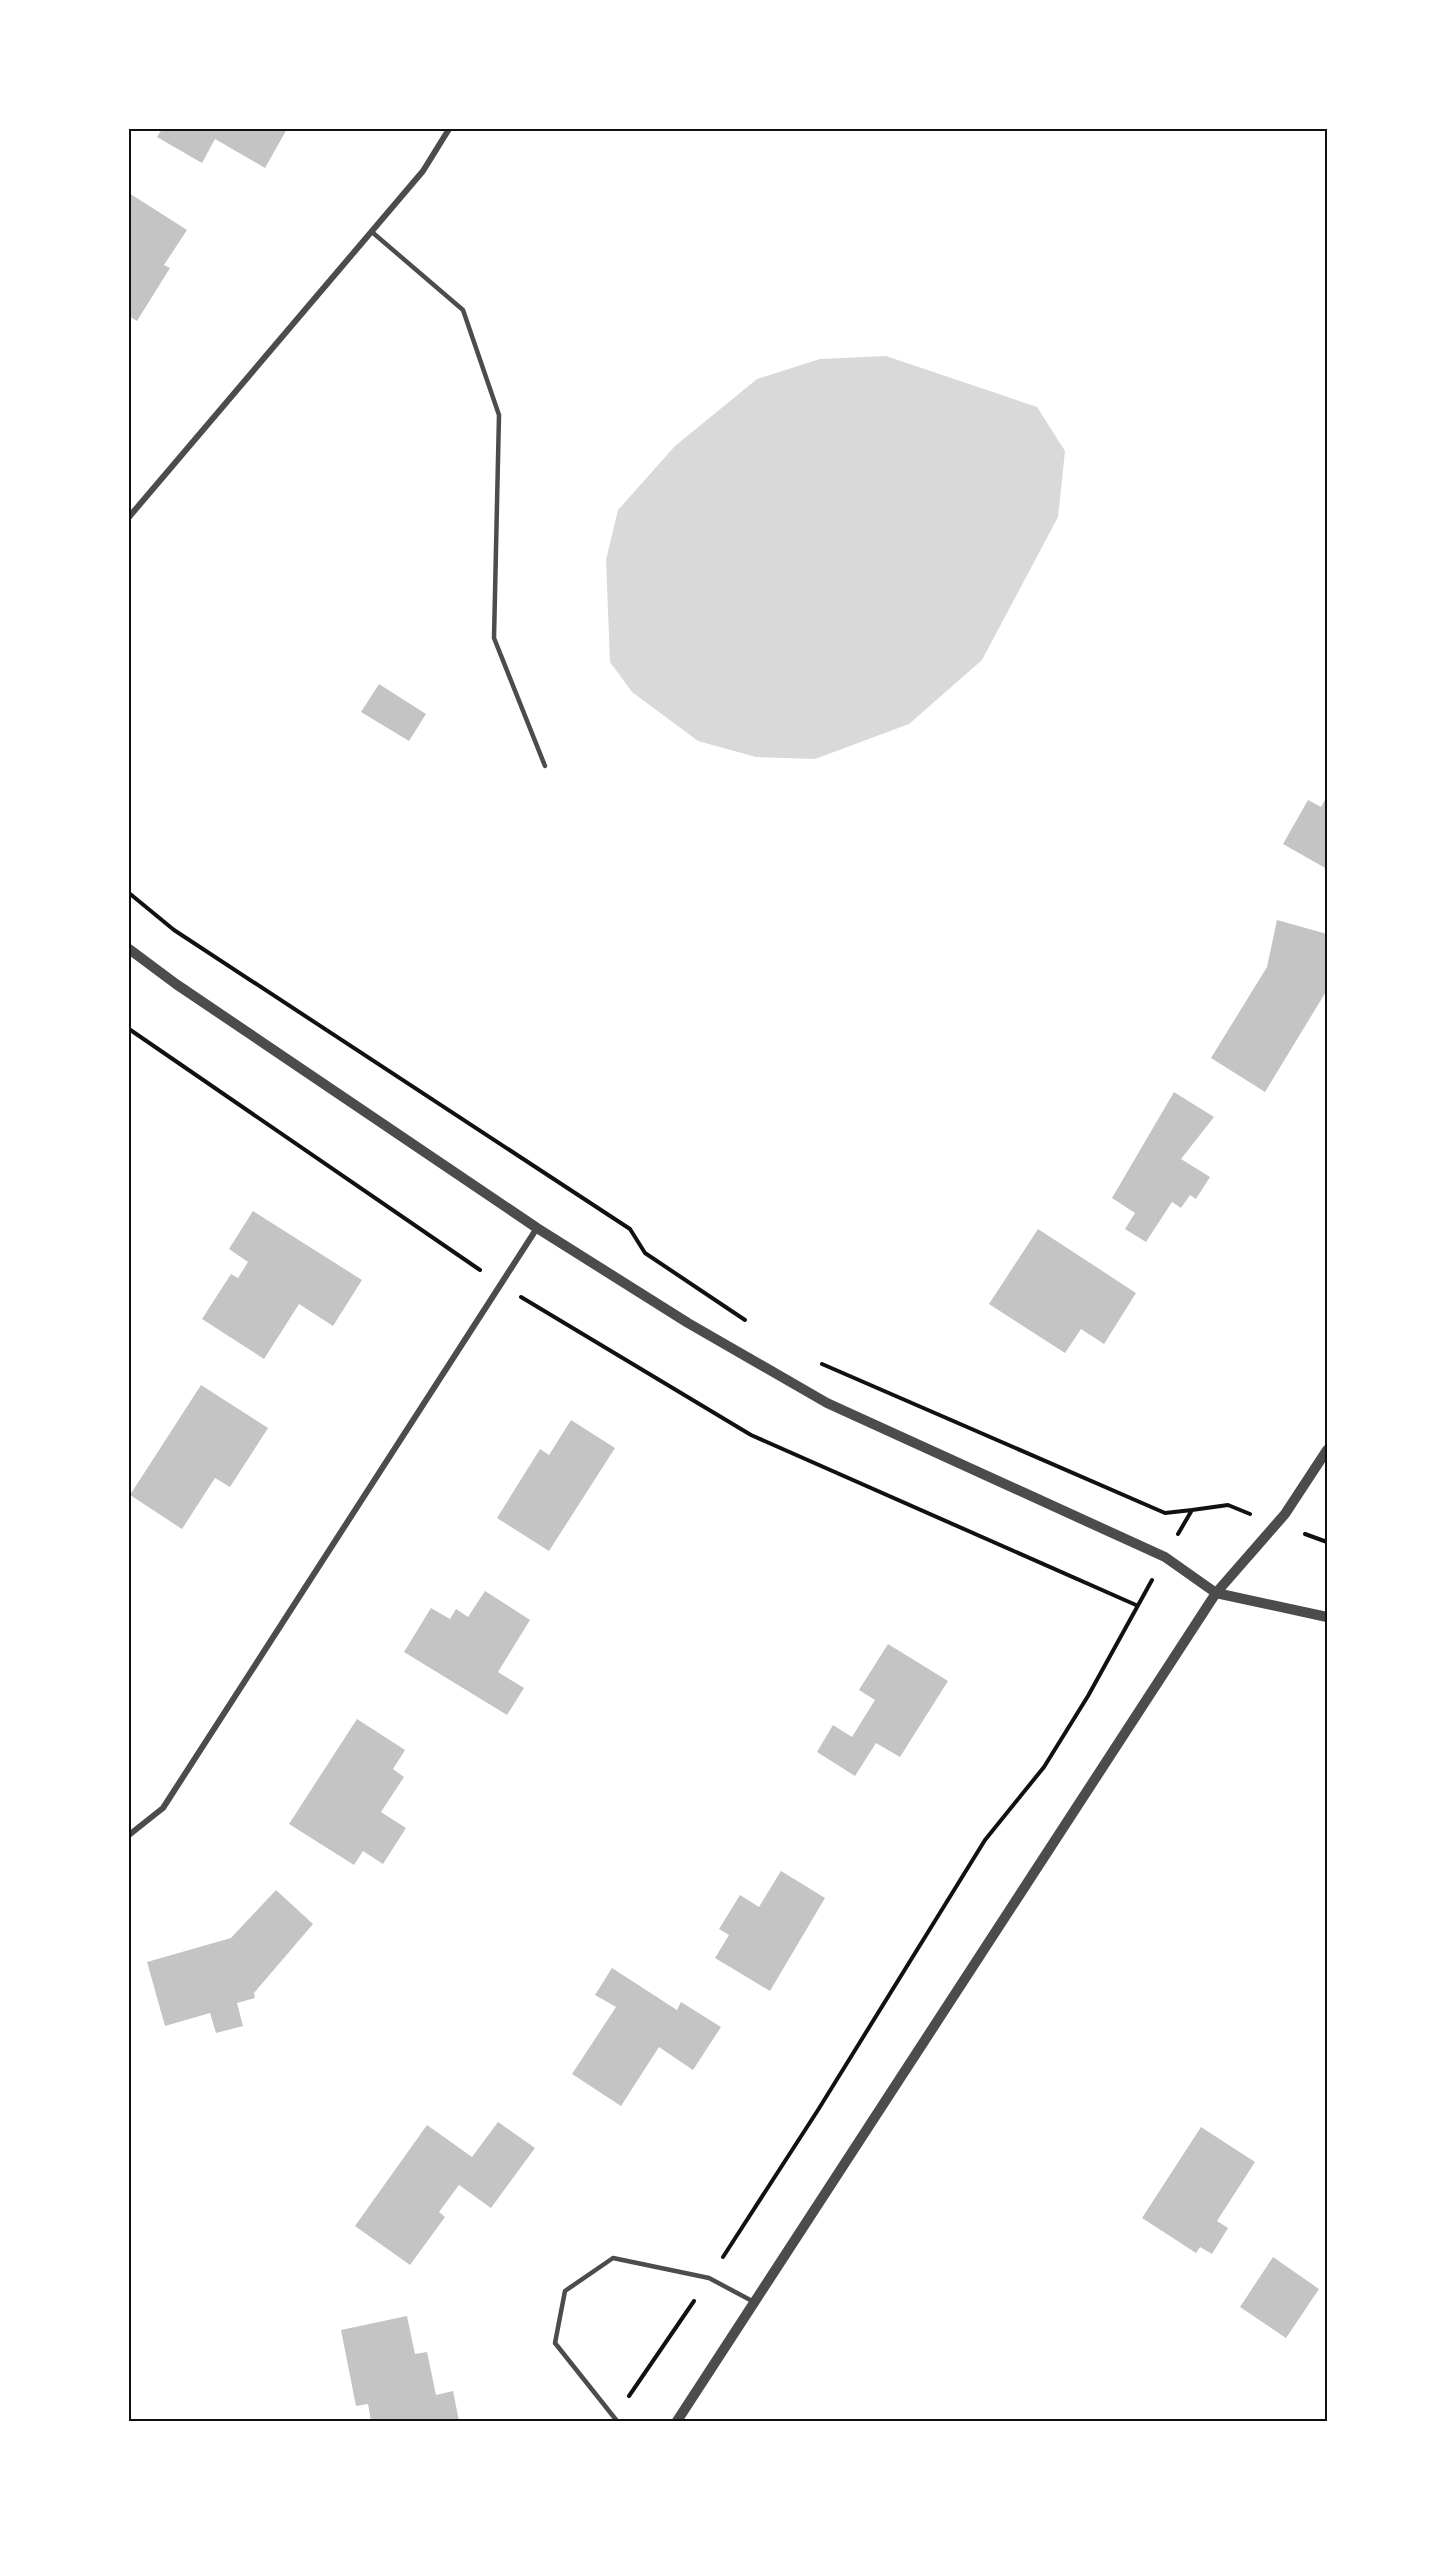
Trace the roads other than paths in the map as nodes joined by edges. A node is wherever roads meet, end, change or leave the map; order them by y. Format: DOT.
graph roads {
  1 [pos="449,129"];
  2 [pos="372,232"];
  3 [pos="129,518"];
  4 [pos="545,766"];
  5 [pos="129,949"];
  6 [pos="537,1228"];
  7 [pos="1327,1450"];
  8 [pos="1216,1593"];
  9 [pos="1327,1617"];
  10 [pos="129,1835"];
  11 [pos="754,2302"];
  12 [pos="616,2420"];
  13 [pos="677,2421"];
  1 -- 2 [label="street"];
  2 -- 3 [label="street"];
  2 -- 4 [label="lane"];
  5 -- 6 [label="street"];
  6 -- 8 [label="street"];
  6 -- 10 [label="street"];
  7 -- 8 [label="street"];
  8 -- 9 [label="street"];
  8 -- 11 [label="street"];
  11 -- 12 [label="lane"];
  11 -- 13 [label="street"];
}
